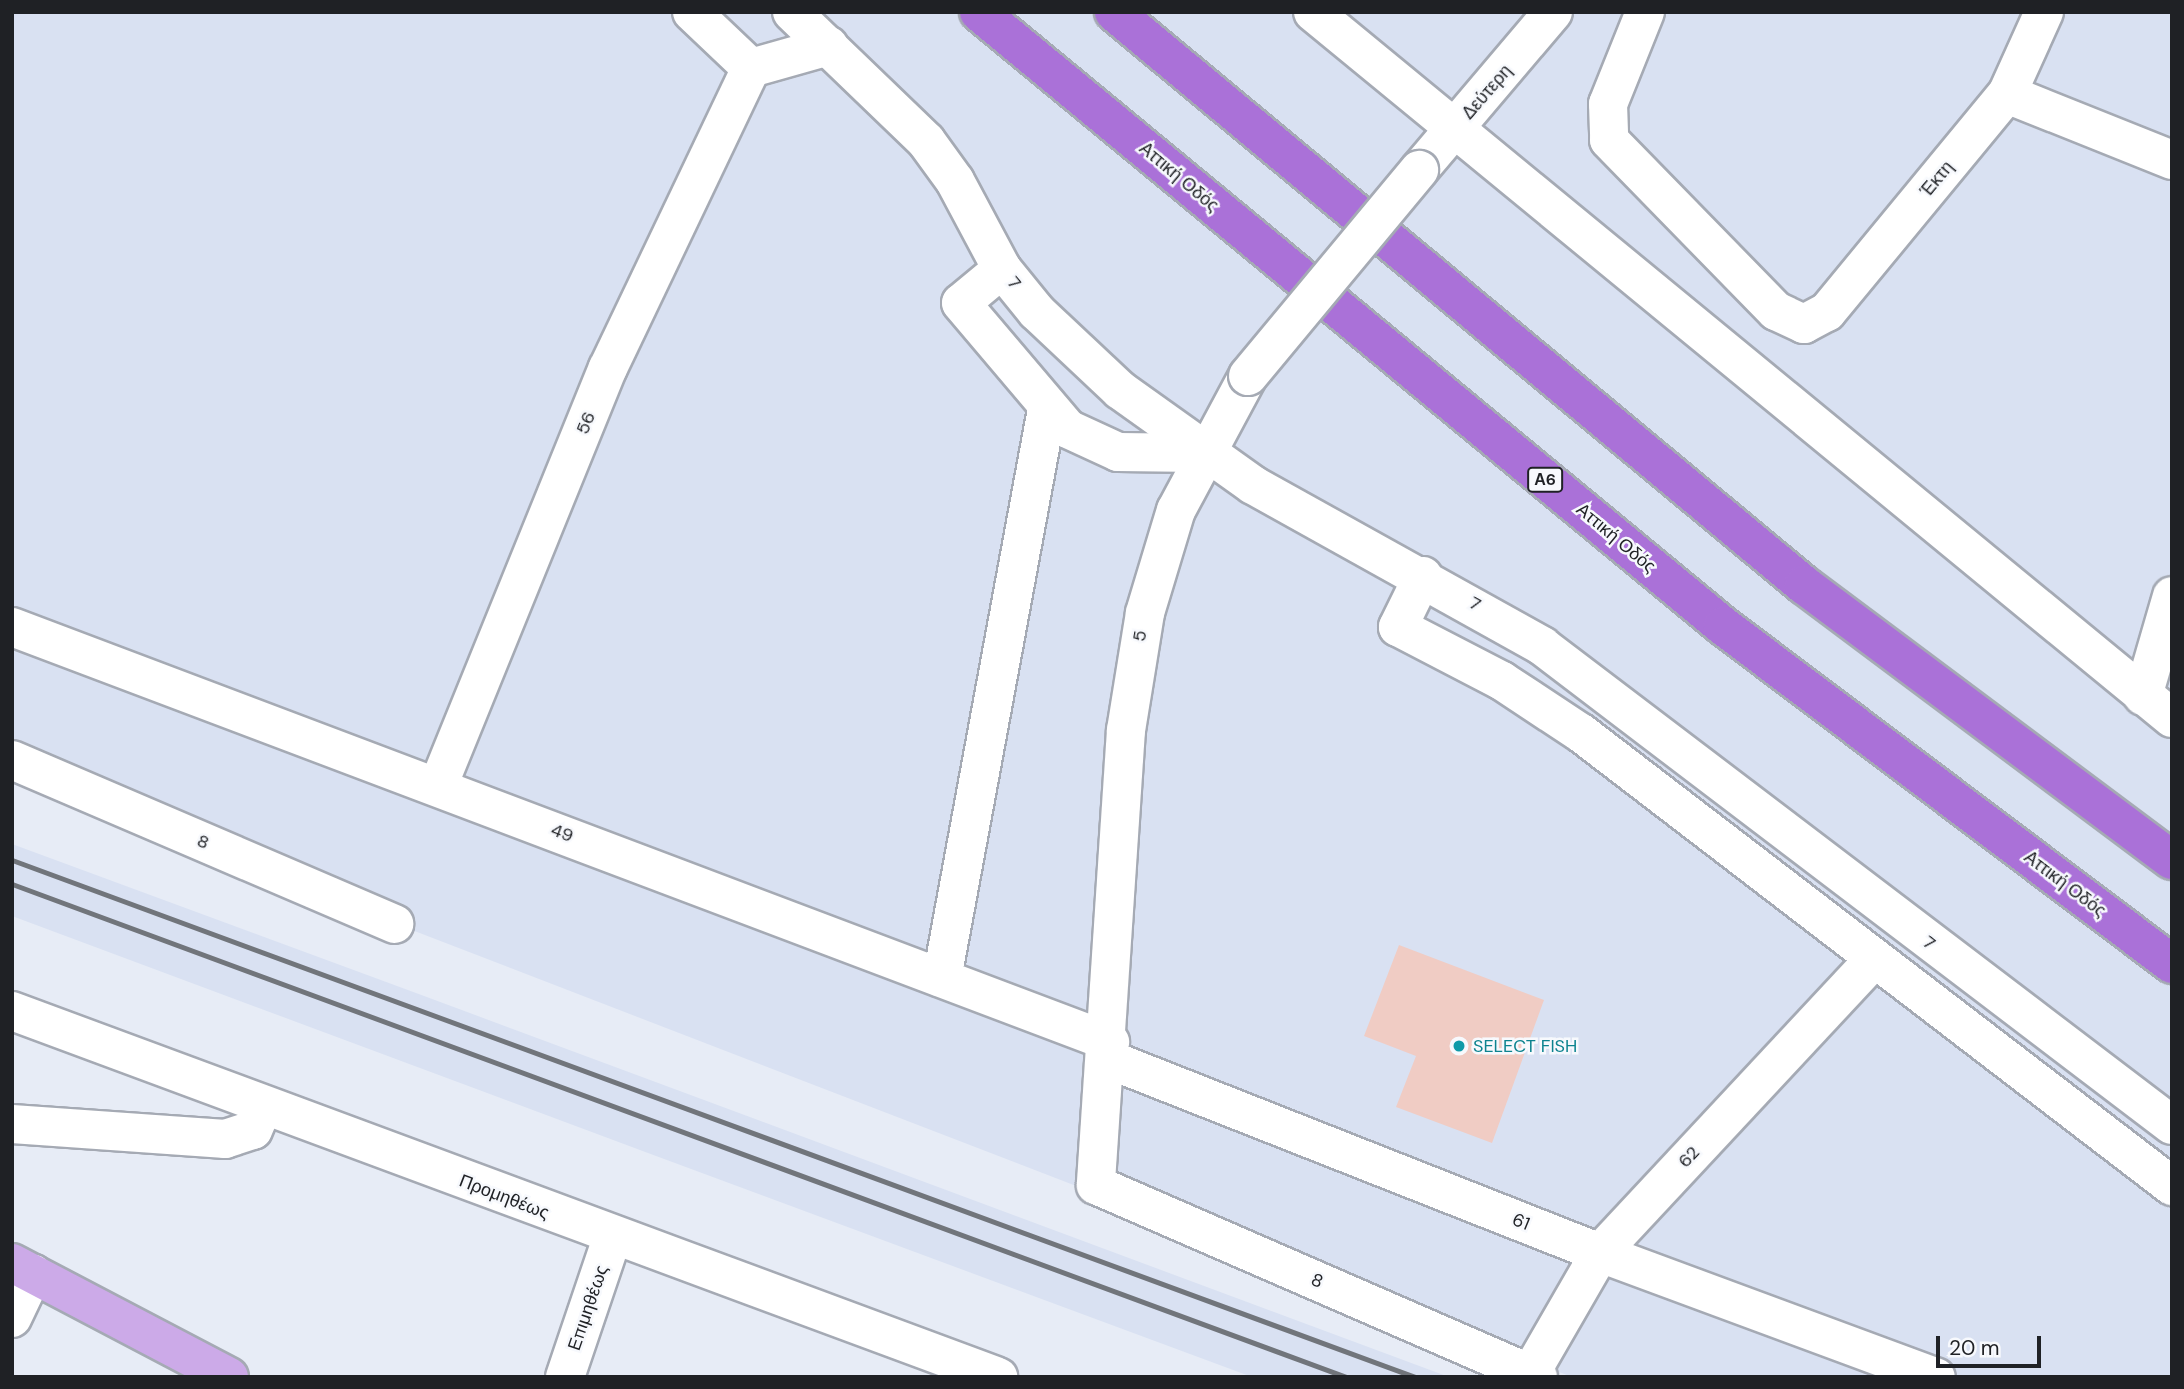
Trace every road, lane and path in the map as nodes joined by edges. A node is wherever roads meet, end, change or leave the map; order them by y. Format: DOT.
graph roads {
  1 [pos="692,12"];
  2 [pos="792,12"];
  3 [pos="979,12"];
  4 [pos="1114,12"];
  5 [pos="1313,12"];
  6 [pos="1553,12"];
  7 [pos="1645,12"];
  8 [pos="2044,12"];
  9 [pos="829,46"];
  10 [pos="751,68"];
  11 [pos="2007,94"];
  12 [pos="1455,130"];
  13 [pos="2172,160"];
  14 [pos="1419,170"];
  15 [pos="1002,269"];
  16 [pos="1047,409"];
  17 [pos="1201,453"];
  18 [pos="1423,576"];
  19 [pos="2172,596"];
  20 [pos="12,627"];
  21 [pos="2165,647"];
  22 [pos="2158,707"];
  23 [pos="12,760"];
  24 [pos="438,786"];
  25 [pos="2172,860"];
  26 [pos="1890,913"];
  27 [pos="394,923"];
  28 [pos="1867,953"];
  29 [pos="2172,964"];
  30 [pos="942,978"];
  31 [pos="12,1011"];
  32 [pos="1109,1051"];
  33 [pos="263,1107"];
  34 [pos="12,1124"];
  35 [pos="2172,1125"];
  36 [pos="1096,1185"];
  37 [pos="2172,1186"];
  38 [pos="612,1238"];
  39 [pos="1600,1253"];
  40 [pos="23,1268"];
  41 [pos="12,1318"];
  42 [pos="914,1361"];
  43 [pos="1534,1375"];
  44 [pos="229,1377"];
  45 [pos="565,1377"];
  46 [pos="998,1377"];
  47 [pos="1936,1377"];
  1 -- 10 [label="street"];
  2 -- 9 [label="street, 7"];
  3 -- 29 [label="highway, Αττική Οδός / Α6"];
  4 -- 25 [label="highway"];
  5 -- 12 [label="street"];
  6 -- 12 [label="street, Δεύτερη"];
  7 -- 11 [label="street, Έκτη"];
  8 -- 11 [label="street, Έκτη"];
  9 -- 10 [label="street"];
  9 -- 15 [label="street, 7"];
  10 -- 24 [label="street, 56"];
  11 -- 13 [label="street"];
  12 -- 14 [label="street, Δεύτερη"];
  12 -- 22 [label="street"];
  14 -- 17 [label="street, 5, bridge"];
  15 -- 16 [label="street"];
  15 -- 17 [label="street, 7"];
  16 -- 17 [label="street"];
  16 -- 30 [label="street"];
  17 -- 18 [label="street, 7"];
  17 -- 32 [label="street, 5"];
  18 -- 26 [label="street, 7"];
  18 -- 28 [label="street"];
  19 -- 21 [label="street"];
  20 -- 24 [label="street, 49"];
  21 -- 22 [label="street"];
  23 -- 27 [label="street, 8"];
  24 -- 30 [label="street, 49"];
  26 -- 28 [label="street, 62"];
  26 -- 35 [label="street, 7"];
  28 -- 37 [label="street"];
  28 -- 39 [label="street, 62"];
  30 -- 32 [label="street, 49"];
  31 -- 33 [label="street, Προμηθέως"];
  32 -- 36 [label="street, 5"];
  32 -- 39 [label="street, 61"];
  33 -- 34 [label="street"];
  33 -- 38 [label="street, Προμηθέως"];
  36 -- 43 [label="street, 8"];
  38 -- 42 [label="street, Προμηθέως"];
  38 -- 45 [label="street, Επιμηθέως"];
  39 -- 43 [label="street, 62"];
  39 -- 47 [label="street, 61"];
  40 -- 41 [label="street"];
  40 -- 44 [label="main road"];
  42 -- 46 [label="street, Προμηθέως"];
}
